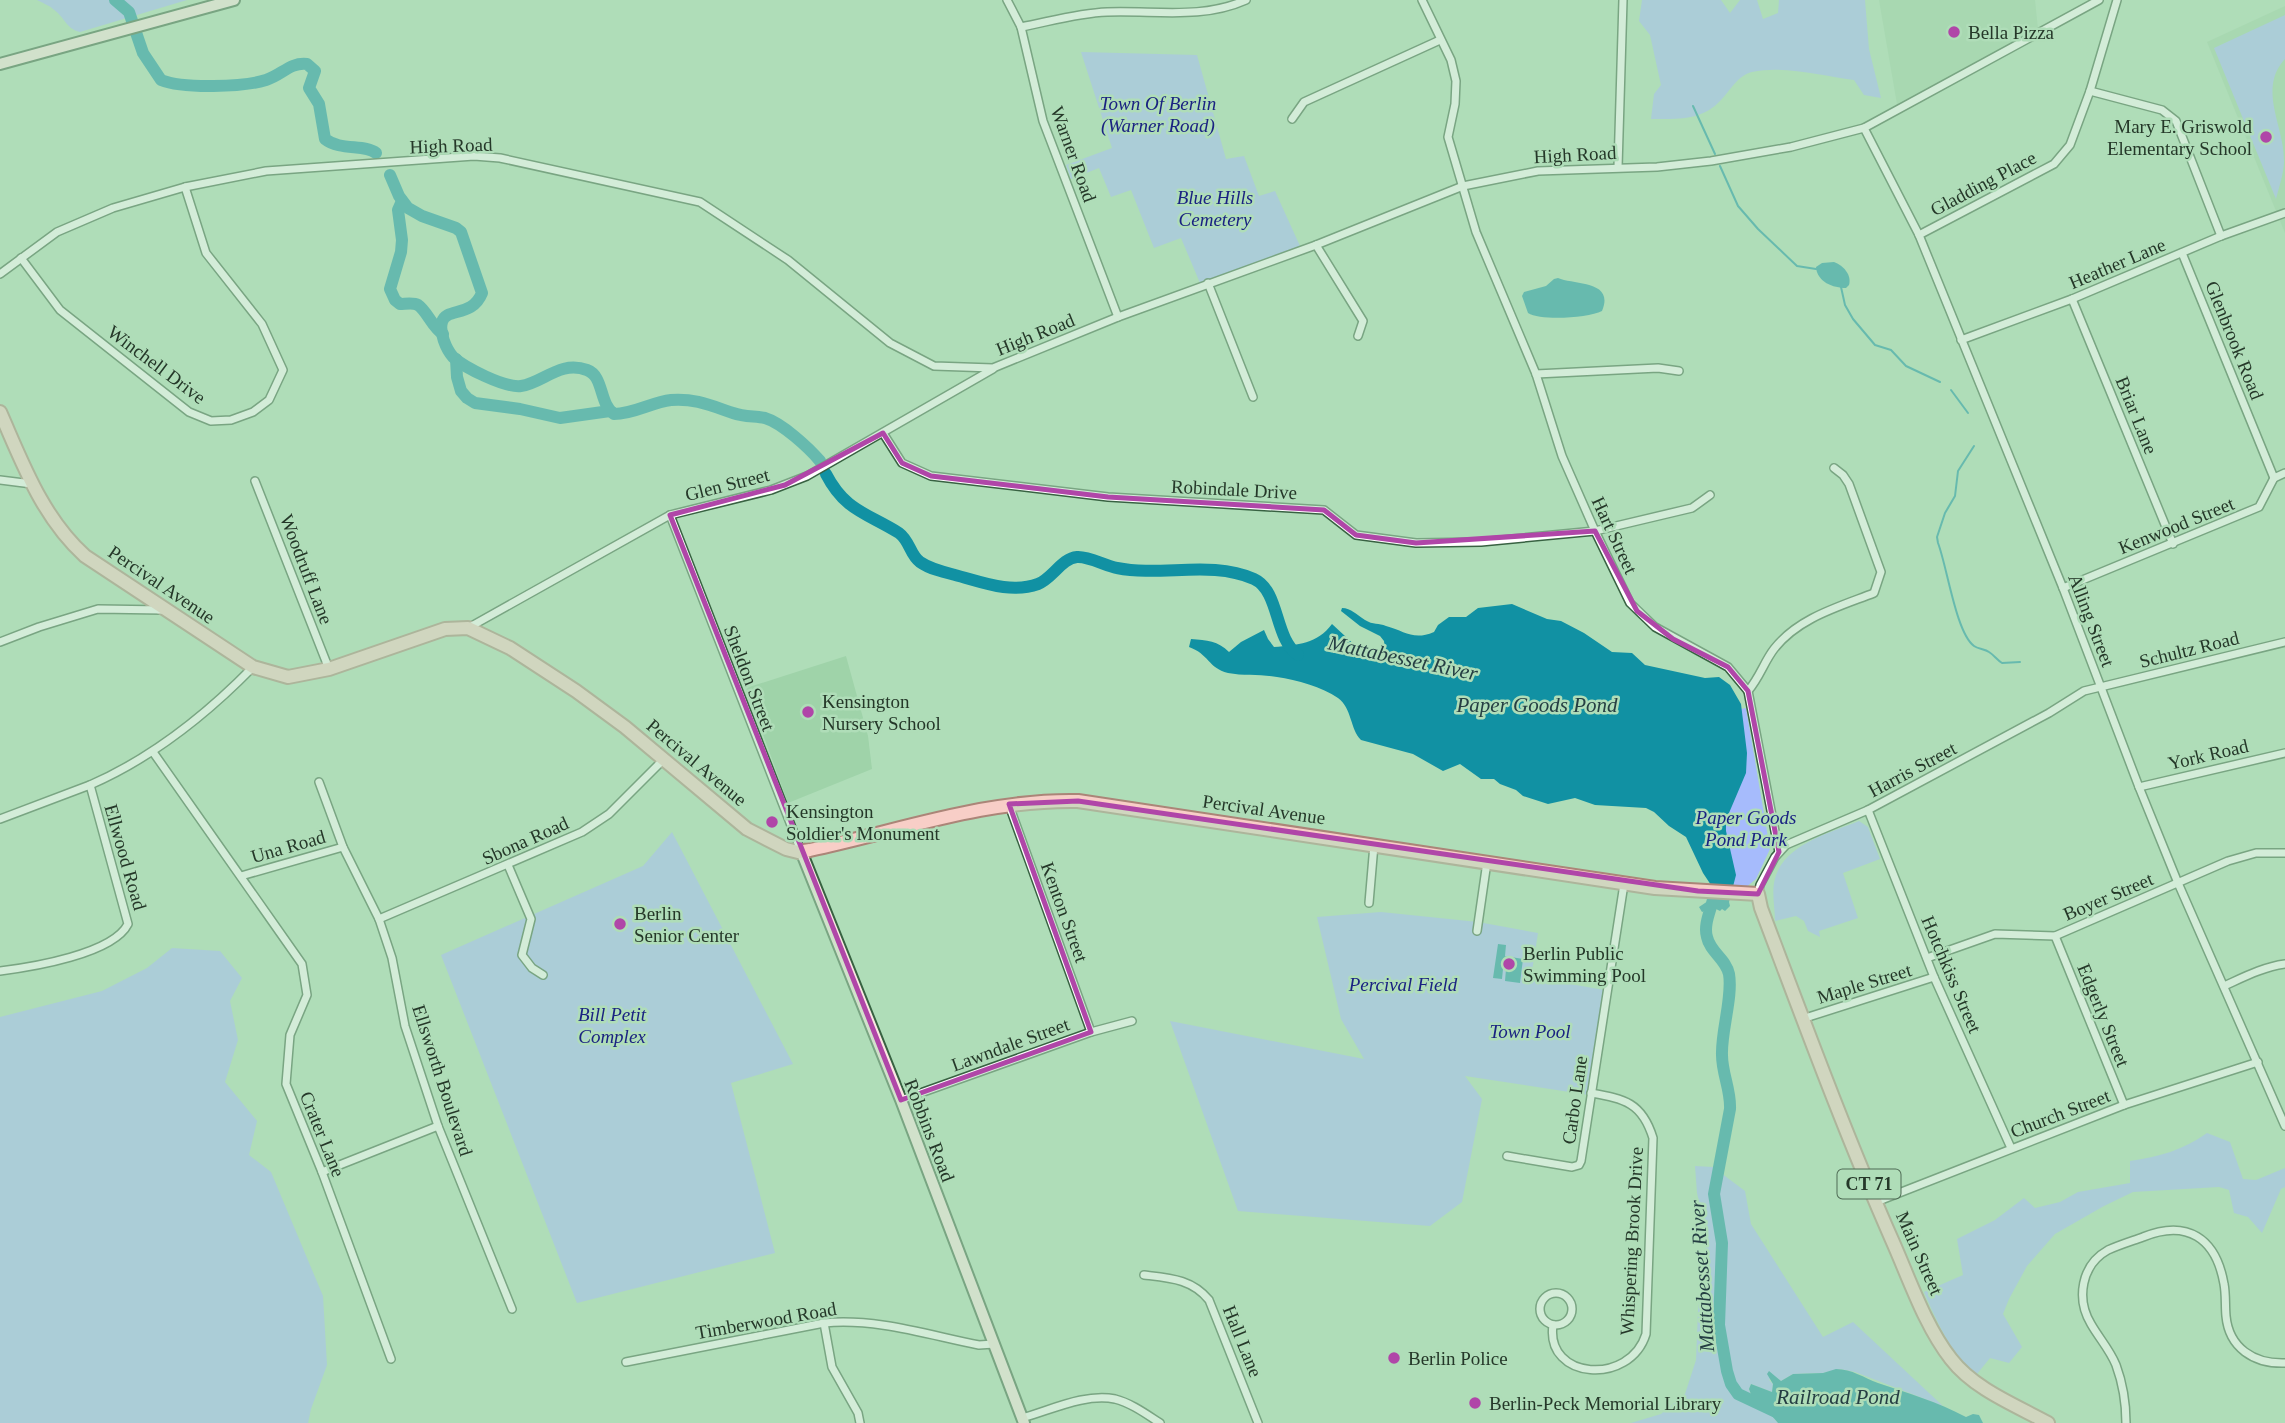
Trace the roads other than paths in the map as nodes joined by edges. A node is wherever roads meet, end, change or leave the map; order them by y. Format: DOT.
graph roads {
  1 [pos="234,0"];
  2 [pos="1007,0"];
  3 [pos="1246,0"];
  4 [pos="1422,0"];
  5 [pos="1623,0"];
  6 [pos="2099,0"];
  7 [pos="2117,0"];
  8 [pos="1021,27"];
  9 [pos="1440,40"];
  10 [pos="0,64"];
  11 [pos="2090,91"];
  12 [pos="1292,118"];
  13 [pos="1864,128"];
  14 [pos="1618,167"];
  15 [pos="1464,186"];
  16 [pos="185,187"];
  17 [pos="2285,213"];
  18 [pos="1919,235"];
  19 [pos="2221,236"];
  20 [pos="1316,245"];
  21 [pos="2182,253"];
  22 [pos="21,258"];
  23 [pos="0,274"];
  24 [pos="1208,283"];
  25 [pos="2072,299"];
  26 [pos="1118,317"];
  27 [pos="1358,336"];
  28 [pos="1961,340"];
  29 [pos="993,368"];
  30 [pos="1679,371"];
  31 [pos="1536,374"];
  32 [pos="1253,397"];
  33 [pos="0,412"];
  34 [pos="883,433"];
  35 [pos="1834,468"];
  36 [pos="2285,473"];
  37 [pos="2274,478"];
  38 [pos="0,480"];
  39 [pos="255,481"];
  40 [pos="33,484"];
  41 [pos="1710,495"];
  42 [pos="670,515"];
  43 [pos="1595,531"];
  44 [pos="2173,544"];
  45 [pos="2063,588"];
  46 [pos="164,610"];
  47 [pos="468,628"];
  48 [pos="0,642"];
  49 [pos="2285,642"];
  50 [pos="253,667"];
  51 [pos="329,669"];
  52 [pos="2100,687"];
  53 [pos="1748,691"];
  54 [pos="153,752"];
  55 [pos="2285,753"];
  56 [pos="663,760"];
  57 [pos="319,782"];
  58 [pos="90,785"];
  59 [pos="2139,787"];
  60 [pos="1009,804"];
  61 [pos="1868,810"];
  62 [pos="0,819"];
  63 [pos="1374,845"];
  64 [pos="343,846"];
  65 [pos="801,851"];
  66 [pos="1779,852"];
  67 [pos="2285,853"];
  68 [pos="1487,862"];
  69 [pos="508,865"];
  70 [pos="241,876"];
  71 [pos="2178,883"];
  72 [pos="1625,884"];
  73 [pos="1758,894"];
  74 [pos="1369,903"];
  75 [pos="379,919"];
  76 [pos="1477,931"];
  77 [pos="2055,936"];
  78 [pos="1927,958"];
  79 [pos="2285,964"];
  80 [pos="0,971"];
  81 [pos="543,975"];
  82 [pos="1934,977"];
  83 [pos="2224,986"];
  84 [pos="1802,1019"];
  85 [pos="1132,1021"];
  86 [pos="1091,1032"];
  87 [pos="2258,1062"];
  88 [pos="1591,1093"];
  89 [pos="901,1100"];
  90 [pos="2124,1105"];
  91 [pos="438,1126"];
  92 [pos="2285,1126"];
  93 [pos="2011,1148"];
  94 [pos="1507,1156"];
  95 [pos="321,1172"];
  96 [pos="1876,1202"];
  97 [pos="1144,1275"];
  98 [pos="512,1309"];
  99 [pos="824,1323"];
  100 [pos="1553,1325"];
  101 [pos="994,1345"];
  102 [pos="391,1359"];
  103 [pos="626,1362"];
  104 [pos="2285,1363"];
  105 [pos="1023,1421"];
  106 [pos="860,1423"];
  107 [pos="1160,1423"];
  108 [pos="1258,1423"];
  109 [pos="2048,1423"];
  110 [pos="2126,1423"];
  1 -- 10 [label="street"];
  2 -- 8 [label="street, Warner Road"];
  3 -- 8 [label="street"];
  4 -- 9 [label="street, Hart Street"];
  5 -- 14 [label="street"];
  6 -- 13 [label="street, High Road"];
  7 -- 11 [label="street, Gladding Place"];
  8 -- 26 [label="street, Warner Road"];
  9 -- 12 [label="street"];
  9 -- 15 [label="street, Hart Street"];
  11 -- 18 [label="street, Gladding Place"];
  11 -- 19 [label="street"];
  13 -- 14 [label="street, High Road"];
  13 -- 18 [label="street, Alling Street"];
  14 -- 15 [label="street, High Road"];
  15 -- 20 [label="street, High Road"];
  15 -- 31 [label="street, Hart Street"];
  16 -- 22 [label="street, High Road"];
  16 -- 22 [label="street, Winchell Drive"];
  16 -- 29 [label="street, High Road"];
  17 -- 19 [label="street, Heather Lane"];
  18 -- 28 [label="street, Alling Street"];
  19 -- 21 [label="street, Heather Lane"];
  20 -- 24 [label="street, High Road"];
  20 -- 27 [label="street"];
  21 -- 25 [label="street, Heather Lane"];
  21 -- 37 [label="street, Glenbrook Road"];
  22 -- 23 [label="street, High Road"];
  24 -- 26 [label="street, High Road"];
  24 -- 32 [label="street"];
  25 -- 28 [label="street, Heather Lane"];
  25 -- 44 [label="street, Briar Lane"];
  26 -- 29 [label="street, High Road"];
  28 -- 45 [label="street, Alling Street"];
  29 -- 34 [label="street, Glen Street"];
  30 -- 31 [label="street"];
  31 -- 43 [label="street, Hart Street"];
  33 -- 40 [label="main road, Percival Avenue"];
  34 -- 42 [label="street, Glen Street"];
  34 -- 43 [label="street, Robindale Drive"];
  35 -- 53 [label="street"];
  36 -- 37 [label="street"];
  37 -- 44 [label="street, Kenwood Street"];
  38 -- 40 [label="street"];
  39 -- 51 [label="street, Woodruff Lane"];
  40 -- 46 [label="main road, Percival Avenue"];
  41 -- 43 [label="street, Robindale Drive"];
  42 -- 47 [label="street, Glen Street"];
  42 -- 65 [label="street, Sheldon Street"];
  43 -- 53 [label="street, Hart Street"];
  44 -- 45 [label="street, Kenwood Street"];
  45 -- 52 [label="street, Alling Street"];
  46 -- 48 [label="street"];
  46 -- 50 [label="main road, Percival Avenue"];
  47 -- 51 [label="main road, Percival Avenue"];
  47 -- 56 [label="main road, Percival Avenue"];
  49 -- 52 [label="street, Schultz Road"];
  50 -- 51 [label="main road, Percival Avenue"];
  50 -- 54 [label="street, Ellwood Road"];
  52 -- 59 [label="street, Alling Street"];
  52 -- 61 [label="street, Harris Street"];
  53 -- 66 [label="street"];
  54 -- 58 [label="street, Ellwood Road"];
  54 -- 70 [label="street, Crater Lane"];
  55 -- 59 [label="street, York Road"];
  56 -- 65 [label="main road, Percival Avenue"];
  56 -- 69 [label="street, Sbona Road"];
  57 -- 64 [label="street, Ellsworth Boulevard"];
  58 -- 62 [label="street, Ellwood Road"];
  58 -- 80 [label="street, Ellwood Road"];
  59 -- 71 [label="street, Alling Street"];
  60 -- 63 [label="main road, Percival Avenue"];
  60 -- 65 [label="main road, Percival Avenue"];
  60 -- 86 [label="street, Kenton Street"];
  61 -- 66 [label="street, Harris Street"];
  61 -- 78 [label="street, Hotchkiss Street"];
  63 -- 68 [label="main road, Percival Avenue"];
  63 -- 74 [label="street"];
  64 -- 70 [label="street, Una Road"];
  64 -- 75 [label="street, Ellsworth Boulevard"];
  65 -- 89 [label="street, Robbins Road"];
  66 -- 73 [label="street, Harris Street"];
  67 -- 71 [label="street, Boyer Street"];
  68 -- 72 [label="main road, Percival Avenue"];
  68 -- 76 [label="street"];
  69 -- 75 [label="street, Sbona Road"];
  69 -- 81 [label="street"];
  70 -- 95 [label="street, Crater Lane"];
  71 -- 77 [label="street, Boyer Street"];
  71 -- 83 [label="street, Alling Street"];
  72 -- 73 [label="main road, Percival Avenue"];
  72 -- 88 [label="street, Carbo Lane"];
  73 -- 84 [label="main road, Main Street / CT 71"];
  75 -- 91 [label="street, Ellsworth Boulevard"];
  77 -- 78 [label="street, Boyer Street"];
  77 -- 90 [label="street, Edgerly Street"];
  78 -- 82 [label="street, Hotchkiss Street"];
  79 -- 83 [label="street"];
  82 -- 84 [label="street, Maple Street"];
  82 -- 93 [label="street, Hotchkiss Street"];
  83 -- 87 [label="street, Alling Street"];
  84 -- 96 [label="main road, Main Street / CT 71"];
  85 -- 86 [label="street, Lawndale Street"];
  86 -- 89 [label="street, Lawndale Street"];
  87 -- 90 [label="street, Church Street"];
  87 -- 92 [label="street, Alling Street"];
  88 -- 94 [label="street, Carbo Lane"];
  88 -- 100 [label="street, Whispering Brook Drive"];
  89 -- 101 [label="street, Robbins Road"];
  90 -- 93 [label="street, Church Street"];
  91 -- 95 [label="street"];
  91 -- 98 [label="street, Ellsworth Boulevard"];
  93 -- 96 [label="street, Church Street"];
  95 -- 102 [label="street, Crater Lane"];
  96 -- 109 [label="main road, Main Street / CT 71"];
  97 -- 108 [label="street, Hall Lane"];
  99 -- 101 [label="street, Timberwood Road"];
  99 -- 103 [label="street, Timberwood Road"];
  99 -- 106 [label="street"];
  100 -- 100 [label="street, Whispering Brook Drive"];
  101 -- 105 [label="street, Robbins Road"];
  104 -- 110 [label="street"];
  105 -- 107 [label="street"];
}
